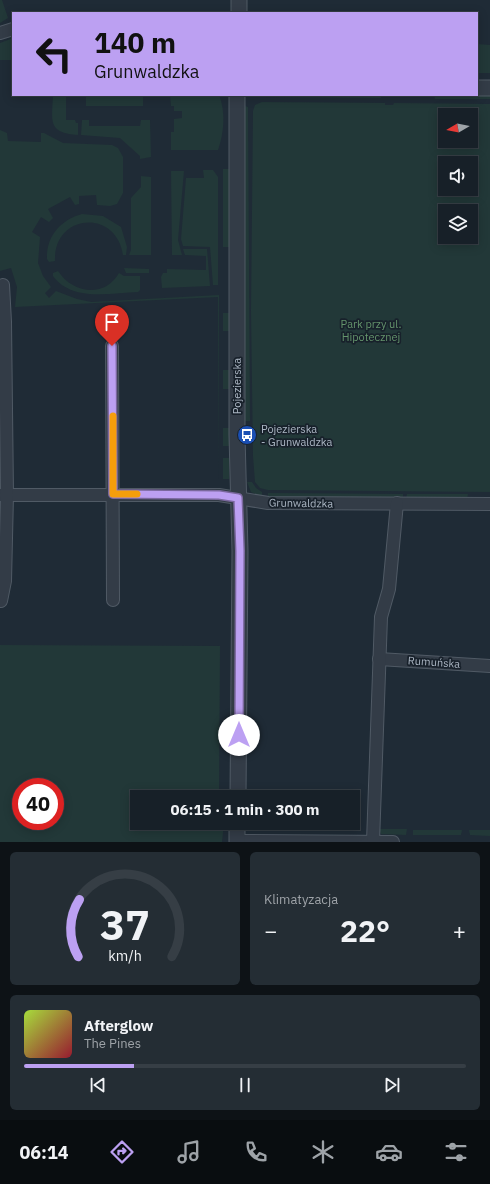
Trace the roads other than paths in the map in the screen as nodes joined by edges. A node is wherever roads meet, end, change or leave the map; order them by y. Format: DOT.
graph roads {
  1 [pos="239,0"];
  2 [pos="239,12"];
  3 [pos="12,29"];
  4 [pos="0,33"];
  5 [pos="478,88"];
  6 [pos="490,88"];
  7 [pos="237,96"];
  8 [pos="2,285"];
  9 [pos="112,346"];
  10 [pos="113,494"];
  11 [pos="3,495"];
  12 [pos="238,498"];
  13 [pos="397,503"];
  14 [pos="490,504"];
  15 [pos="113,600"];
  16 [pos="1,601"];
  17 [pos="379,659"];
  18 [pos="490,666"];
  19 [pos="238,790"];
  20 [pos="237,830"];
  21 [pos="237,842"];
  22 [pos="373,842"];
  23 [pos="393,842"];
  1 -- 2 [label="street"];
  3 -- 4 [label="street"];
  5 -- 6 [label="street"];
  7 -- 12 [label="street, Pojezierska"];
  8 -- 11 [label="street"];
  9 -- 10 [label="street"];
  10 -- 11 [label="street, Grunwaldzka"];
  10 -- 12 [label="street, Grunwaldzka"];
  10 -- 15 [label="street"];
  11 -- 16 [label="street"];
  12 -- 13 [label="street, Grunwaldzka"];
  12 -- 19 [label="street, Pojezierska"];
  13 -- 14 [label="street, Grunwaldzka"];
  13 -- 17 [label="street"];
  17 -- 18 [label="street, Rumuńska"];
  17 -- 22 [label="street"];
  20 -- 21 [label="street"];
  21 -- 22 [label="street"];
  22 -- 23 [label="street"];
}
